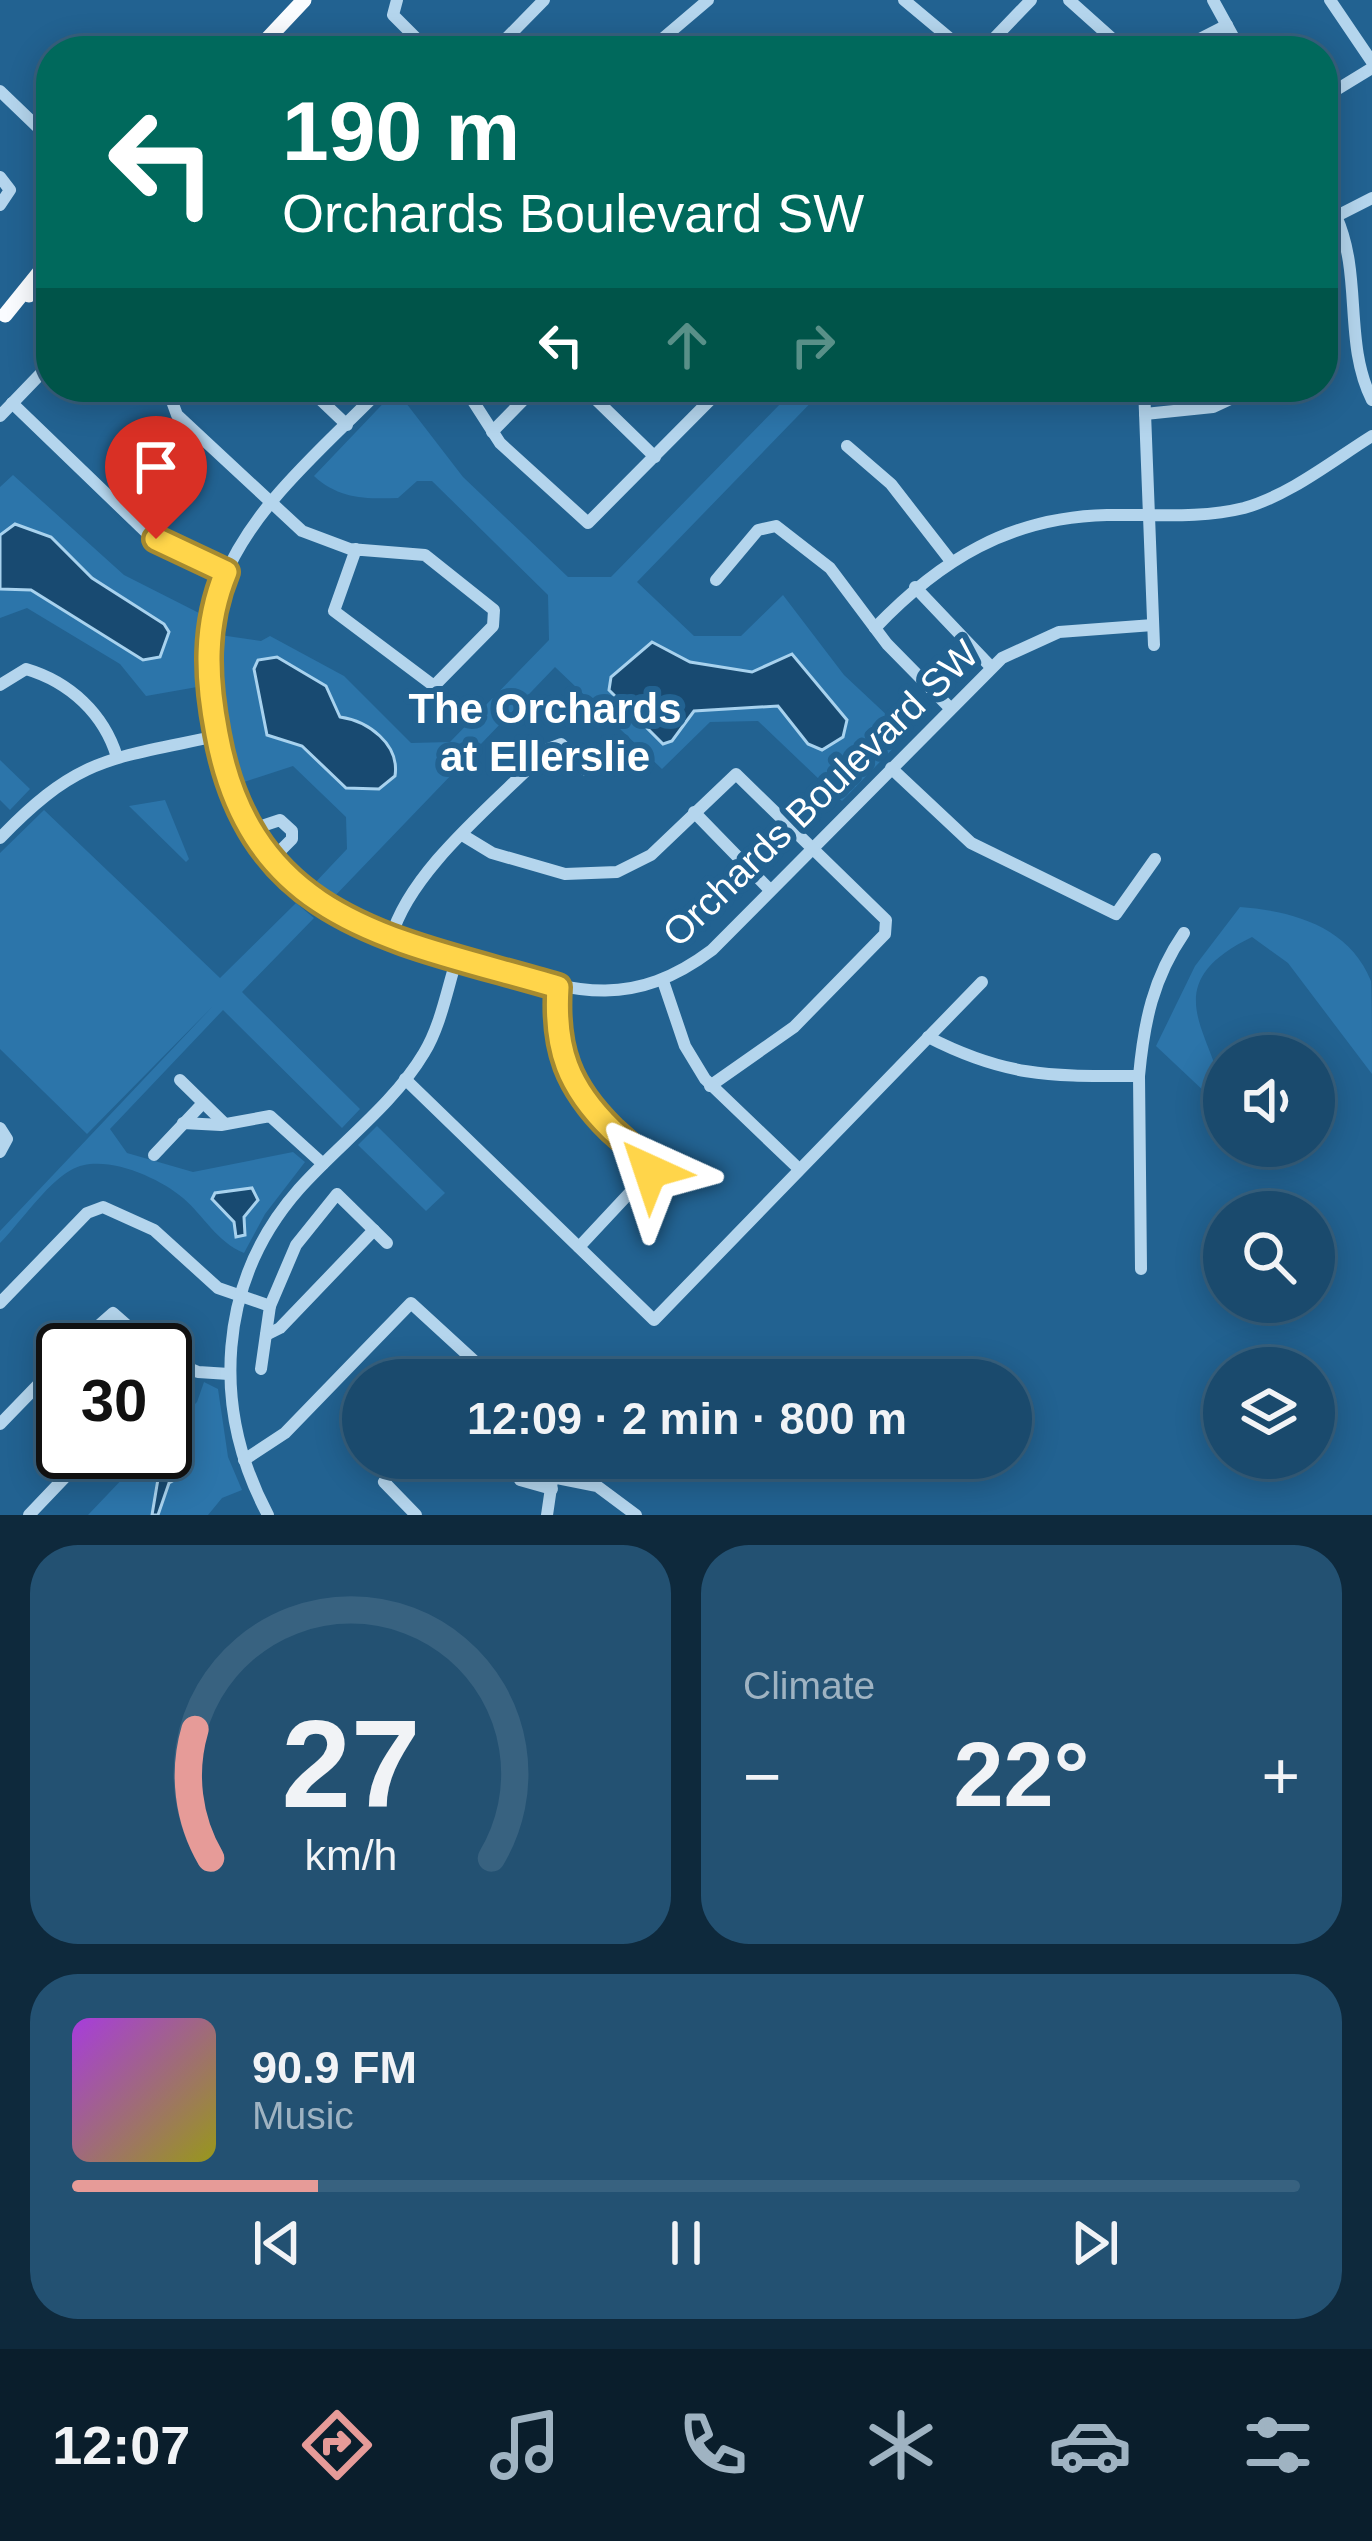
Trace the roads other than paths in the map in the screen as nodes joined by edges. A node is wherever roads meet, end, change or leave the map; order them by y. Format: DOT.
graph roads {
  1 [pos="304,0"];
  2 [pos="397,0"];
  3 [pos="544,0"];
  4 [pos="708,0"];
  5 [pos="904,0"];
  6 [pos="1031,0"];
  7 [pos="1069,0"];
  8 [pos="1213,0"];
  9 [pos="1330,0"];
  10 [pos="1227,25"];
  11 [pos="270,36"];
  12 [pos="414,36"];
  13 [pos="509,36"];
  14 [pos="666,36"];
  15 [pos="947,36"];
  16 [pos="996,36"];
  17 [pos="1109,36"];
  18 [pos="1205,36"];
  19 [pos="1233,36"];
  20 [pos="1372,65"];
  21 [pos="1338,88"];
  22 [pos="0,91"];
  23 [pos="36,126"];
  24 [pos="0,177"];
  25 [pos="1372,198"];
  26 [pos="0,206"];
  27 [pos="1338,216"];
  28 [pos="1338,234"];
  29 [pos="36,277"];
  30 [pos="36,288"];
  31 [pos="1372,311"];
  32 [pos="1355,316"];
  33 [pos="3,318"];
  34 [pos="36,379"];
  35 [pos="1372,400"];
  36 [pos="174,402"];
  37 [pos="323,402"];
  38 [pos="369,402"];
  39 [pos="473,402"];
  40 [pos="521,402"];
  41 [pos="599,402"];
  42 [pos="709,402"];
  43 [pos="1145,402"];
  44 [pos="1224,402"];
  45 [pos="12,404"];
  46 [pos="1145,414"];
  47 [pos="0,416"];
  48 [pos="347,425"];
  49 [pos="492,432"];
  50 [pos="1372,436"];
  51 [pos="847,446"];
  52 [pos="656,457"];
  53 [pos="270,505"];
  54 [pos="1148,515"];
  55 [pos="356,549"];
  56 [pos="950,560"];
  57 [pos="226,572"];
  58 [pos="716,580"];
  59 [pos="916,586"];
  60 [pos="1153,625"];
  61 [pos="874,628"];
  62 [pos="1154,645"];
  63 [pos="991,668"];
  64 [pos="0,685"];
  65 [pos="950,708"];
  66 [pos="217,736"];
  67 [pos="117,757"];
  68 [pos="891,768"];
  69 [pos="586,770"];
  70 [pos="694,812"];
  71 [pos="250,830"];
  72 [pos="464,836"];
  73 [pos="0,838"];
  74 [pos="812,848"];
  75 [pos="1155,859"];
  76 [pos="270,860"];
  77 [pos="770,890"];
  78 [pos="1184,932"];
  79 [pos="391,938"];
  80 [pos="457,958"];
  81 [pos="663,981"];
  82 [pos="982,982"];
  83 [pos="558,987"];
  84 [pos="928,1037"];
  85 [pos="560,1055"];
  86 [pos="545,1059"];
  87 [pos="1139,1076"];
  88 [pos="404,1079"];
  89 [pos="180,1080"];
  90 [pos="710,1086"];
  91 [pos="203,1103"];
  92 [pos="183,1123"];
  93 [pos="225,1124"];
  94 [pos="0,1129"];
  95 [pos="0,1152"];
  96 [pos="154,1156"];
  97 [pos="323,1163"];
  98 [pos="799,1169"];
  99 [pos="374,1230"];
  100 [pos="387,1243"];
  101 [pos="579,1247"];
  102 [pos="1141,1269"];
  103 [pos="239,1297"];
  104 [pos="0,1304"];
  105 [pos="270,1306"];
  106 [pos="102,1323"];
  107 [pos="124,1323"];
  108 [pos="266,1335"];
  109 [pos="356,1359"];
  110 [pos="468,1359"];
  111 [pos="261,1370"];
  112 [pos="192,1371"];
  113 [pos="229,1374"];
  114 [pos="342,1374"];
  115 [pos="36,1386"];
  116 [pos="0,1424"];
  117 [pos="244,1460"];
  118 [pos="63,1479"];
  119 [pos="386,1479"];
  120 [pos="550,1479"];
  121 [pos="574,1479"];
  122 [pos="29,1515"];
  123 [pos="268,1515"];
  124 [pos="416,1515"];
  125 [pos="547,1515"];
  126 [pos="636,1515"];
  1 -- 11 [label="main road"];
  2 -- 12 [label="street"];
  3 -- 13 [label="street"];
  4 -- 14 [label="street"];
  5 -- 15 [label="street"];
  6 -- 16 [label="street"];
  7 -- 17 [label="street"];
  8 -- 10 [label="street"];
  9 -- 20 [label="street"];
  10 -- 18 [label="street"];
  10 -- 19 [label="street"];
  20 -- 21 [label="street"];
  22 -- 23 [label="street"];
  24 -- 26 [label="street"];
  25 -- 27 [label="street"];
  28 -- 32 [label="street"];
  29 -- 33 [label="main road"];
  30 -- 33 [label="main road"];
  31 -- 32 [label="street"];
  32 -- 35 [label="street"];
  34 -- 45 [label="street"];
  36 -- 53 [label="street"];
  37 -- 48 [label="street"];
  38 -- 48 [label="street, Orchards Boulevard SW"];
  39 -- 49 [label="street"];
  40 -- 49 [label="street"];
  41 -- 52 [label="street"];
  42 -- 52 [label="street"];
  43 -- 46 [label="street"];
  44 -- 46 [label="street"];
  45 -- 47 [label="street"];
  45 -- 57 [label="street"];
  46 -- 54 [label="street"];
  48 -- 53 [label="street, Orchards Boulevard SW"];
  49 -- 52 [label="street"];
  50 -- 54 [label="street"];
  51 -- 56 [label="street"];
  53 -- 55 [label="street"];
  53 -- 57 [label="street, Orchards Boulevard SW"];
  54 -- 56 [label="street"];
  54 -- 60 [label="street"];
  55 -- 55 [label="street"];
  56 -- 59 [label="street"];
  57 -- 66 [label="street, Orchards Boulevard SW"];
  58 -- 61 [label="street"];
  59 -- 61 [label="street"];
  59 -- 63 [label="street"];
  60 -- 62 [label="street"];
  60 -- 63 [label="street, Orchards Boulevard SW"];
  61 -- 65 [label="street"];
  63 -- 65 [label="street, Orchards Boulevard SW"];
  64 -- 67 [label="street"];
  65 -- 68 [label="street, Orchards Boulevard SW"];
  66 -- 67 [label="street"];
  66 -- 71 [label="street, Orchards Boulevard SW"];
  67 -- 73 [label="street"];
  68 -- 74 [label="street, Orchards Boulevard SW"];
  68 -- 75 [label="street"];
  69 -- 72 [label="street"];
  70 -- 72 [label="street"];
  70 -- 74 [label="street"];
  70 -- 77 [label="street"];
  71 -- 76 [label="street, Orchards Boulevard SW"];
  71 -- 76 [label="street"];
  72 -- 79 [label="street"];
  74 -- 77 [label="street, Orchards Boulevard SW"];
  74 -- 90 [label="street"];
  76 -- 79 [label="street, Orchards Boulevard SW"];
  77 -- 81 [label="street, Orchards Boulevard SW"];
  78 -- 87 [label="street"];
  79 -- 80 [label="street, Orchards Boulevard SW"];
  80 -- 83 [label="street, Orchards Boulevard SW"];
  80 -- 88 [label="street"];
  81 -- 83 [label="street, Orchards Boulevard SW"];
  81 -- 90 [label="street"];
  82 -- 84 [label="street"];
  83 -- 85 [label="street"];
  84 -- 87 [label="street"];
  84 -- 98 [label="street"];
  85 -- 86 [label="street"];
  85 -- 101 [label="street"];
  87 -- 102 [label="street"];
  88 -- 97 [label="street"];
  88 -- 101 [label="street"];
  89 -- 91 [label="street"];
  90 -- 98 [label="street"];
  91 -- 92 [label="street"];
  91 -- 93 [label="street"];
  92 -- 93 [label="street"];
  92 -- 96 [label="street"];
  93 -- 97 [label="street"];
  94 -- 95 [label="street"];
  97 -- 103 [label="street"];
  98 -- 101 [label="street"];
  99 -- 100 [label="street"];
  99 -- 105 [label="street"];
  99 -- 108 [label="street"];
  103 -- 104 [label="street"];
  103 -- 105 [label="street"];
  103 -- 113 [label="street"];
  105 -- 108 [label="street"];
  106 -- 107 [label="street"];
  108 -- 111 [label="street"];
  109 -- 110 [label="street"];
  112 -- 113 [label="street"];
  113 -- 117 [label="street"];
  114 -- 117 [label="street"];
  115 -- 116 [label="street"];
  117 -- 123 [label="street"];
  118 -- 122 [label="street"];
  119 -- 124 [label="street"];
  120 -- 125 [label="street"];
  121 -- 126 [label="street"];
}
